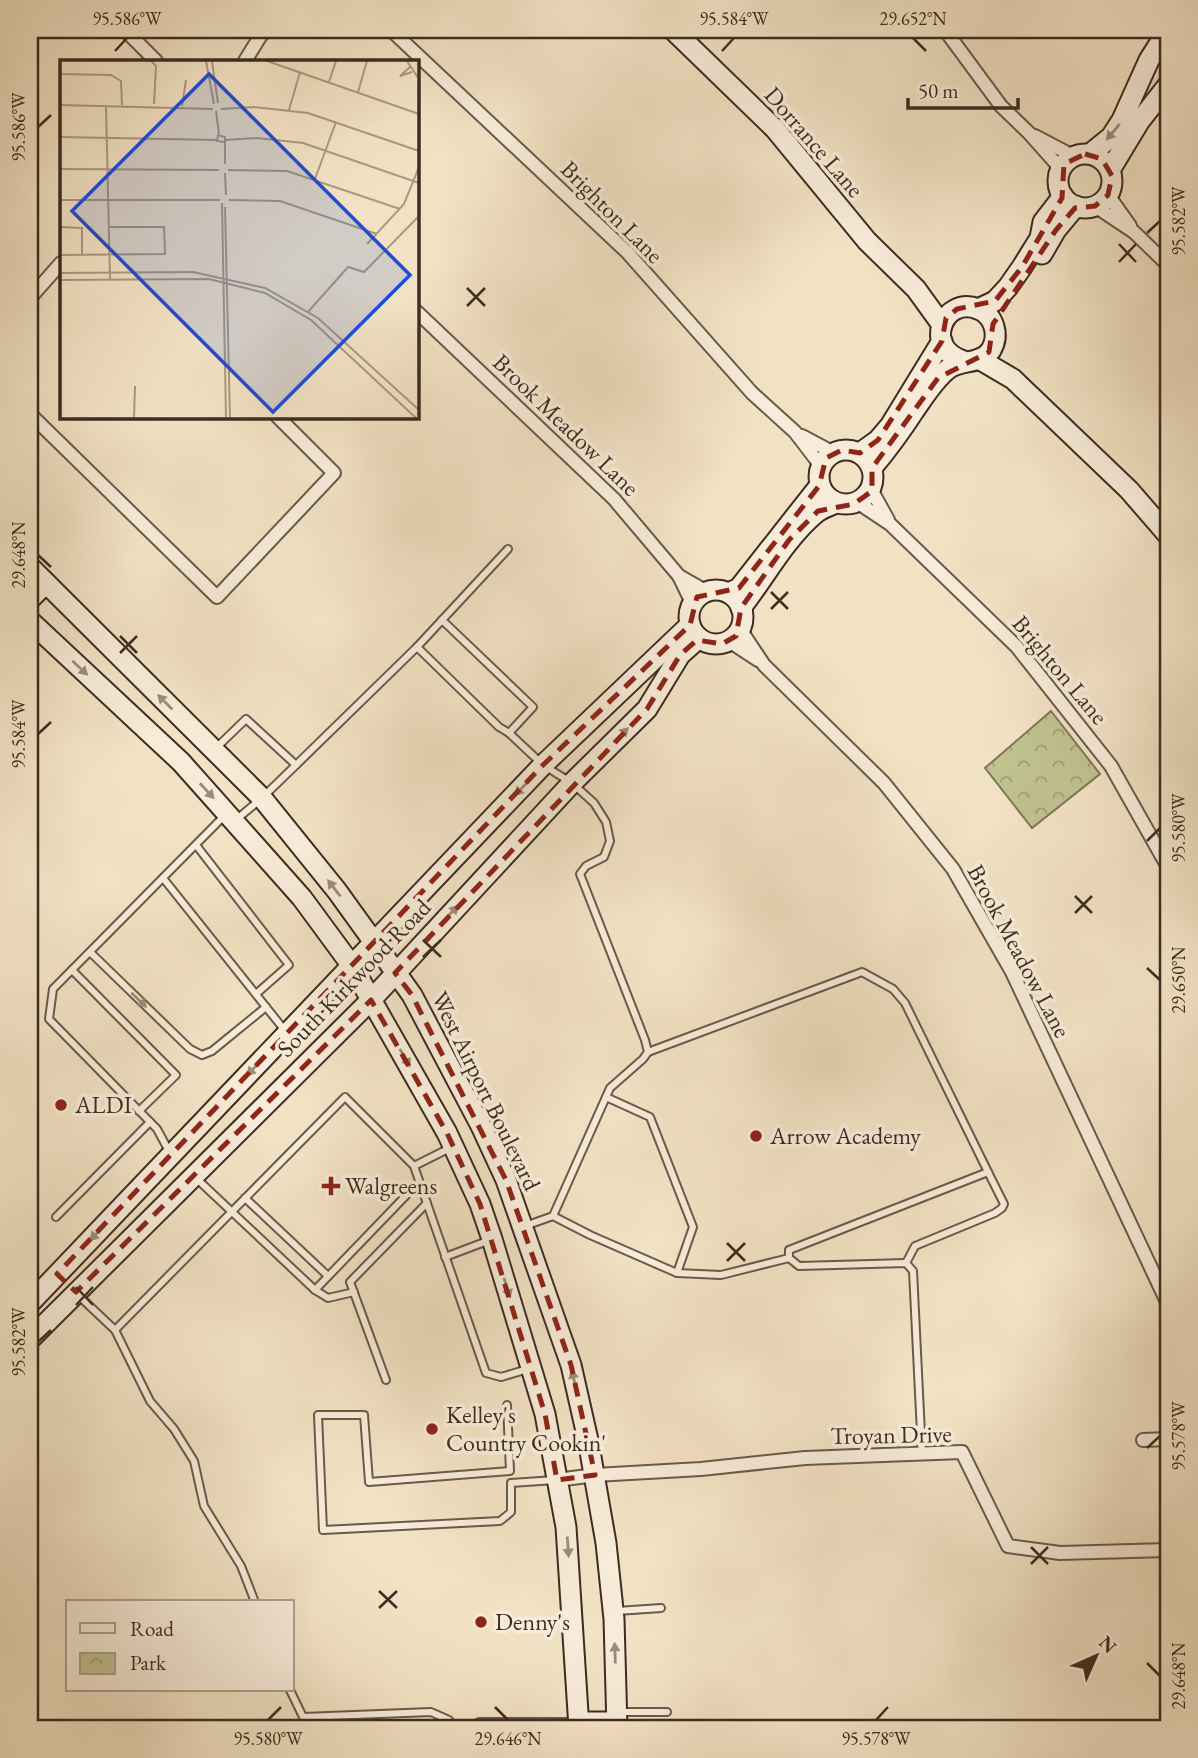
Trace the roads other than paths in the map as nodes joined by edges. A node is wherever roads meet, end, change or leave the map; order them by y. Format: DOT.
graph roads {
  1 [pos="125,30"];
  2 [pos="267,30"];
  3 [pos="391,30"];
  4 [pos="673,30"];
  5 [pos="945,30"];
  6 [pos="1168,30"];
  7 [pos="155,60"];
  8 [pos="246,60"];
  9 [pos="1168,85"];
  10 [pos="1075,160"];
  11 [pos="1110,170"];
  12 [pos="1086,201"];
  13 [pos="60,264"];
  14 [pos="1168,265"];
  15 [pos="916,289"];
  16 [pos="30,298"];
  17 [pos="957,309"];
  18 [pos="978,309"];
  19 [pos="418,313"];
  20 [pos="993,324"];
  21 [pos="942,333"];
  22 [pos="978,356"];
  23 [pos="30,414"];
  24 [pos="279,418"];
  25 [pos="866,461"];
  26 [pos="825,468"];
  27 [pos="864,496"];
  28 [pos="836,503"];
  29 [pos="1168,535"];
  30 [pos="508,549"];
  31 [pos="30,567"];
  32 [pos="46,583"];
  33 [pos="700,597"];
  34 [pos="30,599"];
  35 [pos="735,601"];
  36 [pos="442,620"];
  37 [pos="30,621"];
  38 [pos="694,632"];
  39 [pos="735,635"];
  40 [pos="417,647"];
  41 [pos="509,733"];
  42 [pos="214,750"];
  43 [pos="296,765"];
  44 [pos="543,765"];
  45 [pos="572,783"];
  46 [pos="262,799"];
  47 [pos="231,817"];
  48 [pos="196,845"];
  49 [pos="1168,867"];
  50 [pos="163,878"];
  51 [pos="374,943"];
  52 [pos="90,952"];
  53 [pos="352,966"];
  54 [pos="72,970"];
  55 [pos="396,973"];
  56 [pos="256,994"];
  57 [pos="371,999"];
  58 [pos="266,1007"];
  59 [pos="287,1033"];
  60 [pos="648,1052"];
  61 [pos="606,1097"];
  62 [pos="139,1111"];
  63 [pos="150,1122"];
  64 [pos="453,1146"];
  65 [pos="171,1155"];
  66 [pos="414,1166"];
  67 [pos="988,1172"];
  68 [pos="193,1176"];
  69 [pos="419,1182"];
  70 [pos="245,1198"];
  71 [pos="427,1203"];
  72 [pos="232,1212"];
  73 [pos="554,1216"];
  74 [pos="56,1217"];
  75 [pos="523,1227"];
  76 [pos="492,1239"];
  77 [pos="446,1257"];
  78 [pos="789,1258"];
  79 [pos="906,1263"];
  80 [pos="677,1273"];
  81 [pos="57,1274"];
  82 [pos="328,1276"];
  83 [pos="315,1290"];
  84 [pos="76,1292"];
  85 [pos="354,1292"];
  86 [pos="30,1303"];
  87 [pos="1168,1304"];
  88 [pos="114,1330"];
  89 [pos="30,1339"];
  90 [pos="531,1367"];
  91 [pos="386,1380"];
  92 [pos="507,1405"];
  93 [pos="1168,1438"];
  94 [pos="1143,1440"];
  95 [pos="922,1454"];
  96 [pos="510,1471"];
  97 [pos="595,1475"];
  98 [pos="557,1480"];
  99 [pos="511,1483"];
  100 [pos="1168,1550"];
  101 [pos="254,1600"];
  102 [pos="661,1608"];
  103 [pos="613,1611"];
  104 [pos="291,1692"];
  105 [pos="667,1712"];
  106 [pos="617,1721"];
  107 [pos="529,1725"];
  108 [pos="579,1725"];
  109 [pos="455,1728"];
  110 [pos="470,1728"];
  1 -- 7 [label="street"];
  2 -- 8 [label="street"];
  3 -- 26 [label="street, Brighton Lane"];
  4 -- 15 [label="main road, Dorrance Lane"];
  5 -- 10 [label="street"];
  6 -- 10 [label="main road, one-way"];
  9 -- 11 [label="main road"];
  10 -- 11 [label="main road"];
  10 -- 12 [label="main road"];
  11 -- 12 [label="main road"];
  12 -- 14 [label="street"];
  12 -- 18 [label="main road"];
  12 -- 20 [label="main road"];
  13 -- 16 [label="street"];
  15 -- 17 [label="main road, Dorrance Lane"];
  15 -- 21 [label="main road, Dorrance Lane"];
  17 -- 18 [label="main road"];
  17 -- 21 [label="main road"];
  18 -- 20 [label="main road"];
  19 -- 33 [label="street, Brook Meadow Lane"];
  20 -- 22 [label="main road"];
  21 -- 22 [label="main road"];
  21 -- 25 [label="main road"];
  22 -- 25 [label="main road"];
  22 -- 29 [label="main road"];
  23 -- 24 [label="street"];
  25 -- 26 [label="main road"];
  25 -- 27 [label="main road"];
  26 -- 28 [label="main road"];
  26 -- 35 [label="main road"];
  27 -- 28 [label="main road"];
  27 -- 49 [label="street, Brighton Lane"];
  28 -- 35 [label="main road"];
  30 -- 36 [label="lane"];
  31 -- 32 [label="main road, West Airport Boulevard"];
  32 -- 34 [label="main road"];
  42 -- 32 [label="main road, West Airport Boulevard, one-way"];
  33 -- 35 [label="main road"];
  33 -- 38 [label="main road"];
  35 -- 39 [label="main road"];
  36 -- 40 [label="lane"];
  36 -- 41 [label="lane"];
  37 -- 47 [label="main road, one-way"];
  38 -- 39 [label="main road"];
  38 -- 44 [label="main road, South Kirkwood Road"];
  45 -- 38 [label="main road, South Kirkwood Road, one-way"];
  39 -- 87 [label="street, Brook Meadow Lane"];
  40 -- 41 [label="lane"];
  40 -- 43 [label="lane"];
  41 -- 44 [label="lane"];
  42 -- 43 [label="lane"];
  42 -- 46 [label="main road, West Airport Boulevard"];
  43 -- 46 [label="lane"];
  44 -- 45 [label="lane"];
  44 -- 51 [label="main road, South Kirkwood Road, one-way"];
  55 -- 45 [label="main road, South Kirkwood Road, one-way"];
  45 -- 60 [label="lane"];
  46 -- 47 [label="lane"];
  51 -- 46 [label="main road, West Airport Boulevard, one-way"];
  47 -- 48 [label="lane"];
  47 -- 53 [label="main road"];
  48 -- 50 [label="lane"];
  48 -- 56 [label="lane"];
  50 -- 52 [label="lane"];
  50 -- 56 [label="lane"];
  51 -- 53 [label="main road, South Kirkwood Road"];
  51 -- 55 [label="main road, West Airport Boulevard"];
  52 -- 54 [label="lane"];
  52 -- 58 [label="lane, one-way"];
  53 -- 57 [label="main road"];
  53 -- 59 [label="main road, South Kirkwood Road"];
  54 -- 62 [label="lane"];
  54 -- 62 [label="lane"];
  55 -- 57 [label="main road, South Kirkwood Road"];
  55 -- 75 [label="main road, West Airport Boulevard"];
  56 -- 58 [label="lane"];
  57 -- 64 [label="main road, one-way"];
  57 -- 68 [label="main road, South Kirkwood Road"];
  58 -- 59 [label="lane"];
  59 -- 65 [label="main road, South Kirkwood Road, one-way"];
  60 -- 61 [label="lane"];
  60 -- 67 [label="lane"];
  61 -- 73 [label="lane"];
  61 -- 80 [label="lane"];
  62 -- 63 [label="lane"];
  63 -- 65 [label="lane"];
  63 -- 74 [label="lane"];
  64 -- 66 [label="lane"];
  64 -- 76 [label="main road"];
  65 -- 68 [label="main road"];
  65 -- 81 [label="main road, South Kirkwood Road, one-way"];
  66 -- 69 [label="lane"];
  66 -- 70 [label="lane"];
  67 -- 78 [label="lane"];
  67 -- 79 [label="lane"];
  68 -- 72 [label="lane"];
  68 -- 84 [label="main road, South Kirkwood Road"];
  69 -- 71 [label="lane"];
  69 -- 82 [label="lane"];
  70 -- 72 [label="lane"];
  70 -- 82 [label="lane"];
  71 -- 77 [label="lane"];
  71 -- 85 [label="lane"];
  72 -- 83 [label="lane"];
  72 -- 88 [label="lane"];
  73 -- 75 [label="lane"];
  73 -- 80 [label="lane"];
  75 -- 76 [label="main road"];
  97 -- 75 [label="main road, West Airport Boulevard, one-way"];
  76 -- 77 [label="lane"];
  76 -- 90 [label="main road, one-way"];
  77 -- 90 [label="lane"];
  78 -- 79 [label="lane"];
  78 -- 80 [label="lane"];
  79 -- 95 [label="lane"];
  81 -- 84 [label="main road"];
  81 -- 86 [label="main road, South Kirkwood Road"];
  82 -- 83 [label="lane"];
  83 -- 85 [label="lane"];
  84 -- 88 [label="lane"];
  84 -- 89 [label="main road, South Kirkwood Road"];
  85 -- 91 [label="lane"];
  88 -- 101 [label="lane"];
  90 -- 98 [label="main road"];
  92 -- 96 [label="lane"];
  93 -- 94 [label="street"];
  95 -- 97 [label="street, Troyan Drive"];
  95 -- 100 [label="street, Troyan Drive"];
  96 -- 99 [label="lane"];
  96 -- 99 [label="lane"];
  97 -- 98 [label="street, Troyan Drive"];
  97 -- 103 [label="main road, West Airport Boulevard"];
  98 -- 99 [label="lane"];
  98 -- 108 [label="main road, one-way"];
  102 -- 103 [label="lane"];
  106 -- 103 [label="main road, West Airport Boulevard, one-way"];
  104 -- 109 [label="lane"];
  105 -- 106 [label="lane"];
  106 -- 108 [label="main road"];
  107 -- 108 [label="lane"];
  107 -- 110 [label="lane"];
}
